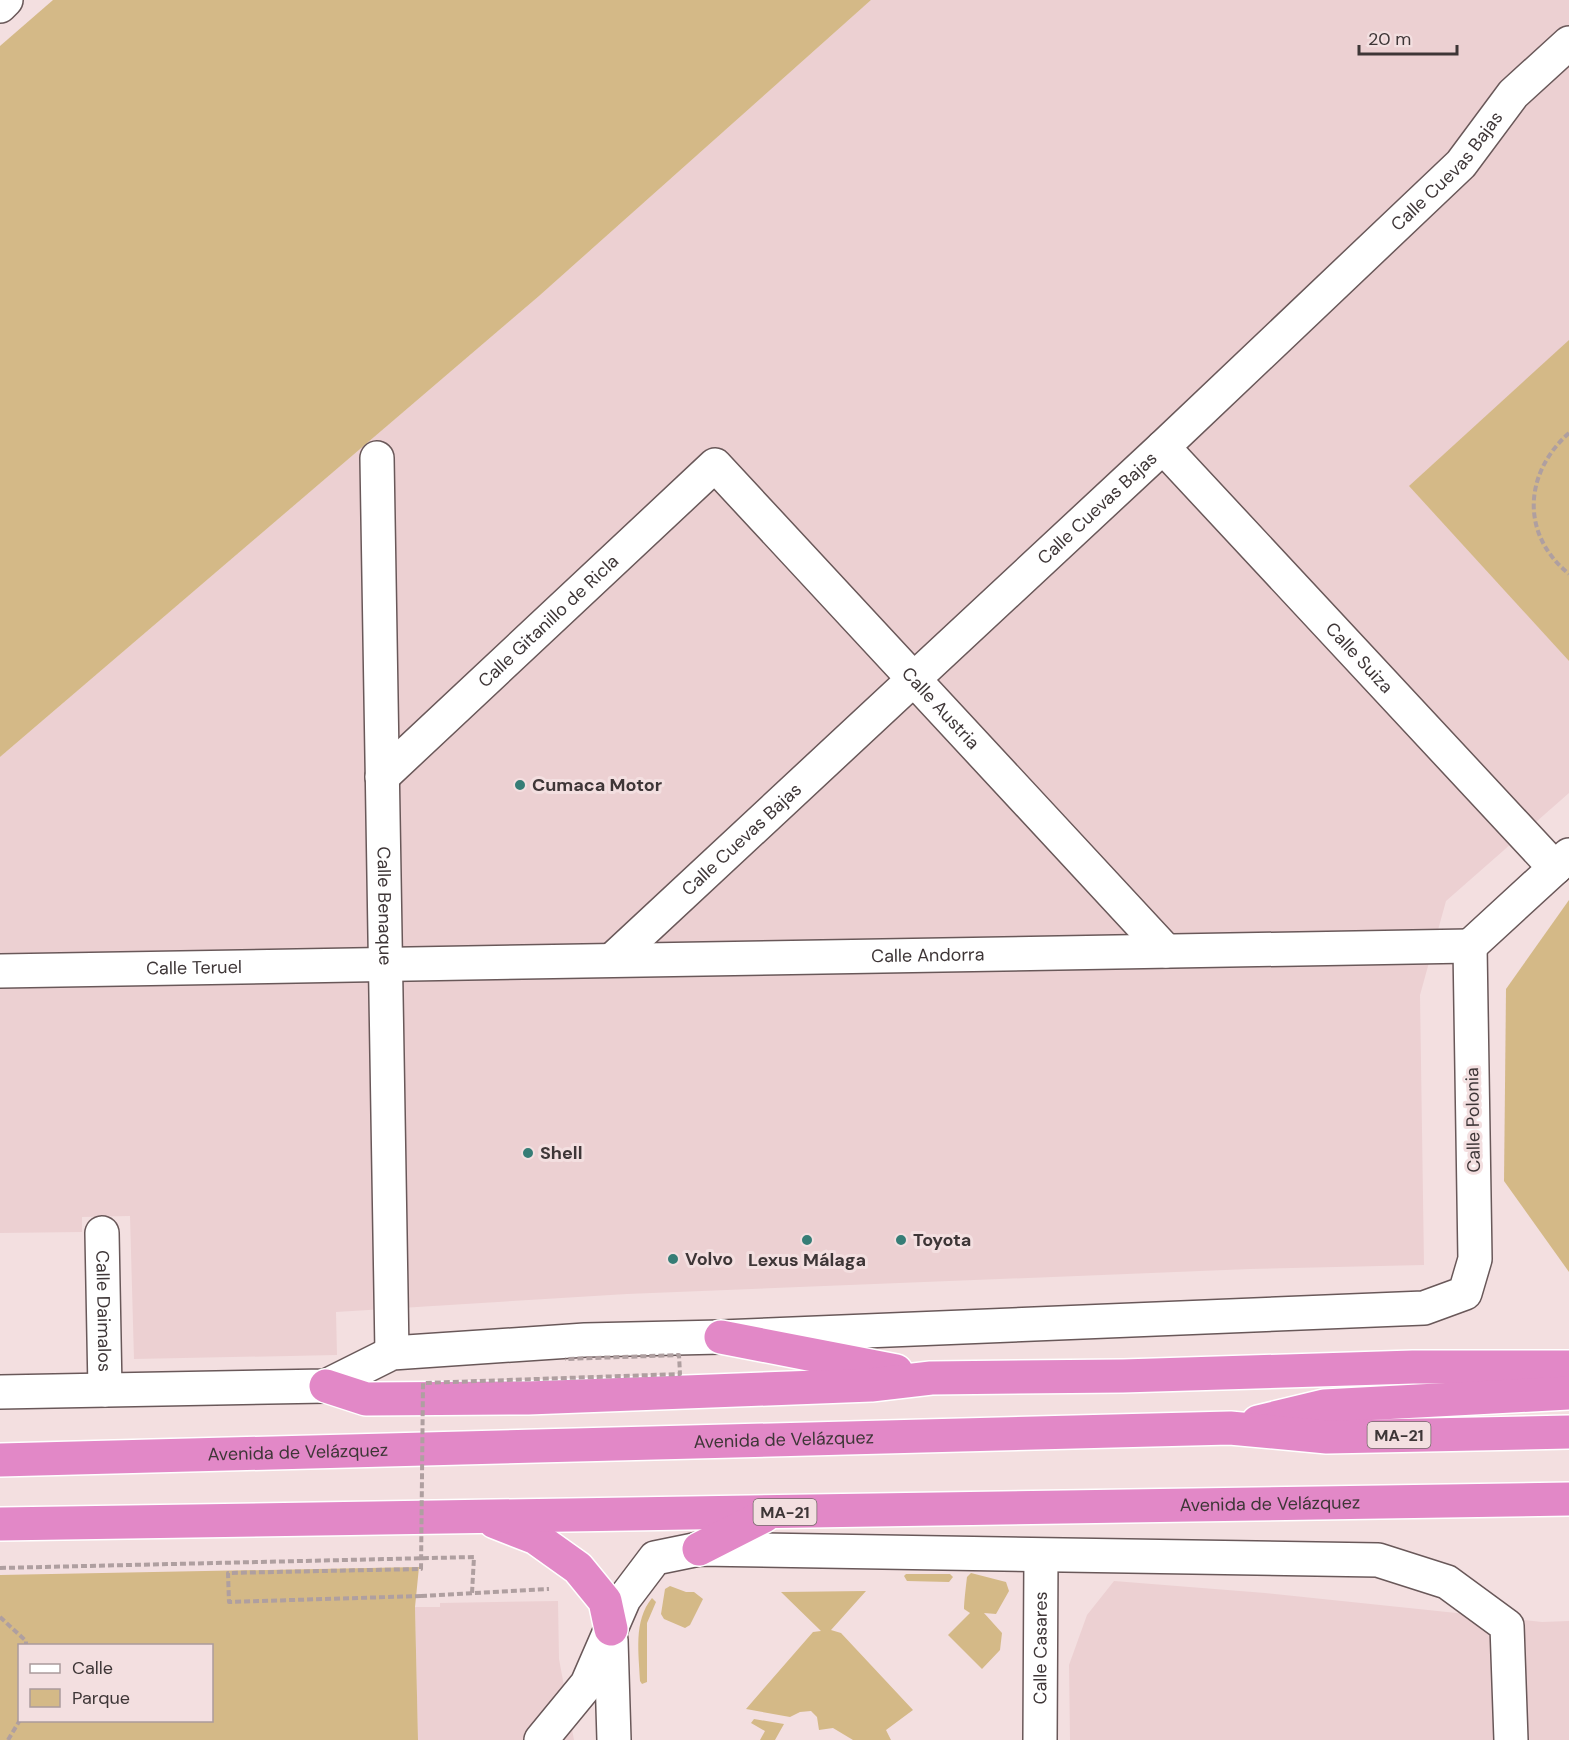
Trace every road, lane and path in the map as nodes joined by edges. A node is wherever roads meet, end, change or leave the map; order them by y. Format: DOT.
graph roads {
  1 [pos="6,0"];
  2 [pos="0,6"];
  3 [pos="1569,43"];
  4 [pos="1569,433"];
  5 [pos="1162,447"];
  6 [pos="377,458"];
  7 [pos="715,465"];
  8 [pos="1569,574"];
  9 [pos="914,679"];
  10 [pos="382,777"];
  11 [pos="1562,861"];
  12 [pos="1470,946"];
  13 [pos="1166,951"];
  14 [pos="612,960"];
  15 [pos="386,964"];
  16 [pos="0,971"];
  17 [pos="102,1233"];
  18 [pos="721,1337"];
  19 [pos="392,1353"];
  20 [pos="565,1359"];
  21 [pos="1569,1367"];
  22 [pos="931,1378"];
  23 [pos="326,1386"];
  24 [pos="105,1390"];
  25 [pos="0,1392"];
  26 [pos="1569,1393"];
  27 [pos="1230,1428"];
  28 [pos="1569,1432"];
  29 [pos="0,1460"];
  30 [pos="1569,1499"];
  31 [pos="772,1512"];
  32 [pos="483,1517"];
  33 [pos="0,1524"];
  34 [pos="699,1549"];
  35 [pos="1041,1556"];
  36 [pos="0,1568"];
  37 [pos="553,1589"];
  38 [pos="471,1593"];
  39 [pos="0,1617"];
  40 [pos="611,1629"];
  41 [pos="26,1644"];
  42 [pos="19,1722"];
  43 [pos="8,1740"];
  44 [pos="541,1740"];
  45 [pos="614,1740"];
  46 [pos="1040,1740"];
  47 [pos="1511,1740"];
  1 -- 2 [label="street"];
  3 -- 5 [label="street, Calle Cuevas Bajas"];
  4 -- 8 [label="path"];
  5 -- 9 [label="street, Calle Cuevas Bajas"];
  5 -- 11 [label="street, Calle Suiza"];
  6 -- 10 [label="street, Calle Benaque"];
  7 -- 9 [label="street, Calle Austria"];
  7 -- 10 [label="street, Calle Gitanillo de Ricla"];
  9 -- 13 [label="street, Calle Austria"];
  9 -- 14 [label="street, Calle Cuevas Bajas"];
  10 -- 15 [label="street, Calle Benaque"];
  11 -- 12 [label="street"];
  12 -- 13 [label="street, Calle Andorra"];
  12 -- 18 [label="street, Calle Polonia"];
  13 -- 14 [label="street, Calle Andorra"];
  14 -- 15 [label="street, Calle Andorra"];
  15 -- 16 [label="street, Calle Teruel"];
  15 -- 19 [label="street, Calle Benaque"];
  17 -- 24 [label="street, Calle Daimalos"];
  18 -- 19 [label="street"];
  18 -- 22 [label="highway"];
  19 -- 23 [label="street"];
  20 -- 38 [label="path, bridge"];
  21 -- 22 [label="highway"];
  22 -- 23 [label="highway"];
  23 -- 24 [label="street"];
  24 -- 25 [label="street"];
  26 -- 27 [label="highway"];
  27 -- 28 [label="highway, Avenida de Velázquez / MA-21"];
  27 -- 29 [label="highway, Avenida de Velázquez / MA-21"];
  30 -- 31 [label="highway, Avenida de Velázquez / MA-21"];
  31 -- 32 [label="highway, Avenida de Velázquez / MA-21"];
  31 -- 34 [label="highway"];
  32 -- 33 [label="highway, Avenida de Velázquez / MA-21"];
  32 -- 40 [label="highway"];
  34 -- 35 [label="street"];
  34 -- 40 [label="street"];
  35 -- 46 [label="street, Calle Casares"];
  35 -- 47 [label="street"];
  36 -- 38 [label="path"];
  37 -- 38 [label="path"];
  39 -- 41 [label="path"];
  40 -- 44 [label="street"];
  40 -- 45 [label="street"];
  42 -- 43 [label="path"];
}
